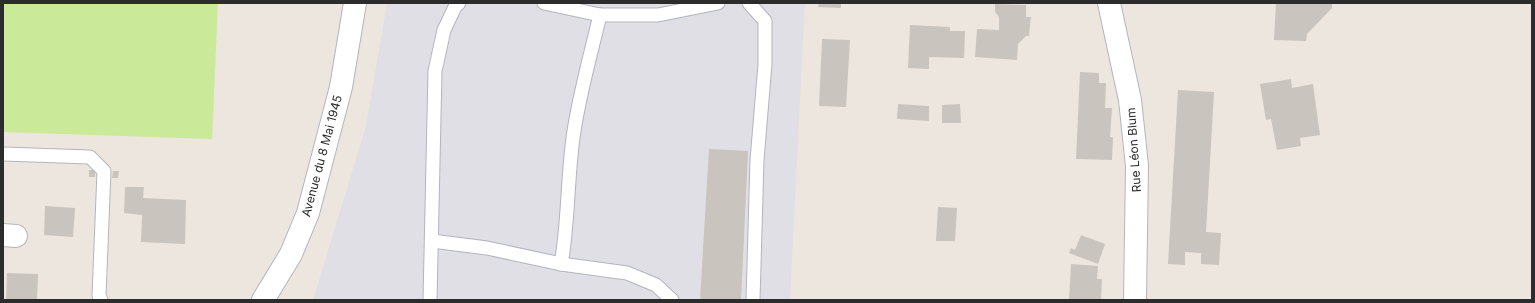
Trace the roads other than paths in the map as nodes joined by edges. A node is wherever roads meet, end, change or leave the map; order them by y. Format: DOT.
graph roads {
  1 [pos="355,3"];
  2 [pos="459,3"];
  3 [pos="544,3"];
  4 [pos="718,3"];
  5 [pos="749,3"];
  6 [pos="1109,3"];
  7 [pos="600,15"];
  8 [pos="3,154"];
  9 [pos="432,242"];
  10 [pos="561,264"];
  11 [pos="101,300"];
  12 [pos="263,300"];
  13 [pos="430,300"];
  14 [pos="672,300"];
  15 [pos="753,300"];
  16 [pos="1135,300"];
  1 -- 12 [label="main road, Avenue du 8 Mai 1945"];
  2 -- 9 [label="lane"];
  3 -- 7 [label="lane"];
  4 -- 7 [label="lane"];
  5 -- 15 [label="lane"];
  6 -- 16 [label="main road, Rue Léon Blum"];
  7 -- 10 [label="lane"];
  8 -- 11 [label="lane"];
  9 -- 10 [label="lane"];
  9 -- 13 [label="lane"];
  10 -- 14 [label="lane"];
}
